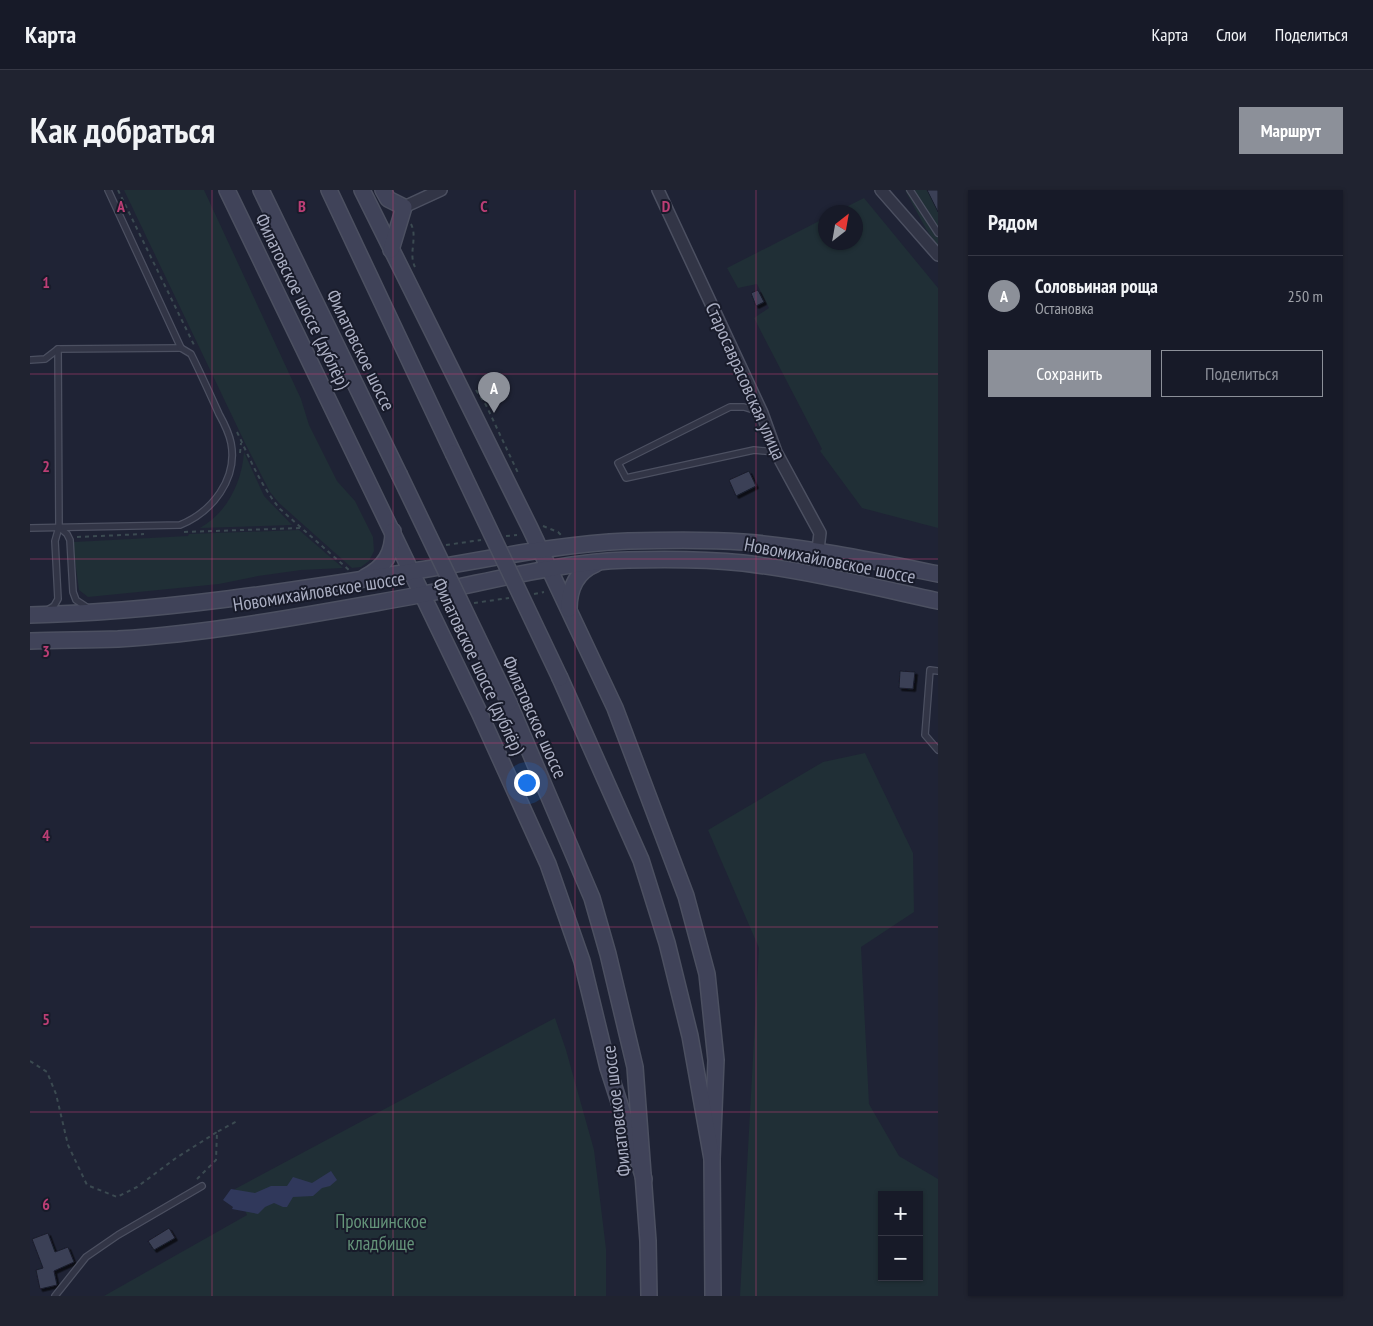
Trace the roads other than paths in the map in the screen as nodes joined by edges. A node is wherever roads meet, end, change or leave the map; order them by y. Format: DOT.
graph roads {
  1 [pos="108,190"];
  2 [pos="227,190"];
  3 [pos="261,190"];
  4 [pos="329,190"];
  5 [pos="362,190"];
  6 [pos="384,190"];
  7 [pos="441,190"];
  8 [pos="658,190"];
  9 [pos="880,190"];
  10 [pos="910,190"];
  11 [pos="404,207"];
  12 [pos="938,233"];
  13 [pos="391,250"];
  14 [pos="938,255"];
  15 [pos="181,348"];
  16 [pos="58,349"];
  17 [pos="30,360"];
  18 [pos="762,413"];
  19 [pos="776,452"];
  20 [pos="59,527"];
  21 [pos="30,528"];
  22 [pos="393,531"];
  23 [pos="540,551"];
  24 [pos="819,552"];
  25 [pos="599,563"];
  26 [pos="549,568"];
  27 [pos="412,571"];
  28 [pos="815,574"];
  29 [pos="938,574"];
  30 [pos="354,575"];
  31 [pos="423,594"];
  32 [pos="938,601"];
  33 [pos="569,611"];
  34 [pos="96,612"];
  35 [pos="32,615"];
  36 [pos="30,641"];
  37 [pos="938,671"];
  38 [pos="938,750"];
  39 [pos="712,1159"];
  40 [pos="644,1179"];
  41 [pos="202,1186"];
  42 [pos="55,1296"];
  43 [pos="649,1296"];
  44 [pos="713,1296"];
  1 -- 15 [label="lane"];
  2 -- 22 [label="main road, Филатовское шоссе (дублёр)"];
  3 -- 40 [label="main road, Филатовское шоссе, bridge"];
  4 -- 39 [label="main road, Филатовское шоссе, bridge"];
  5 -- 13 [label="main road"];
  6 -- 11 [label="main road"];
  7 -- 11 [label="street"];
  8 -- 18 [label="street, Старосаврасовская улица"];
  9 -- 14 [label="street"];
  10 -- 12 [label="lane"];
  11 -- 13 [label="main road"];
  13 -- 23 [label="main road"];
  15 -- 16 [label="lane"];
  15 -- 20 [label="lane"];
  16 -- 17 [label="lane"];
  16 -- 20 [label="lane"];
  18 -- 19 [label="street, Старосаврасовская улица"];
  18 -- 19 [label="lane"];
  19 -- 24 [label="street, Старосаврасовская улица"];
  20 -- 21 [label="lane"];
  20 -- 34 [label="lane"];
  20 -- 35 [label="lane"];
  22 -- 27 [label="main road, Филатовское шоссе (дублёр)"];
  22 -- 30 [label="main road"];
  23 -- 24 [label="main road, Новомихайловское шоссе"];
  23 -- 26 [label="main road"];
  23 -- 27 [label="main road, Новомихайловское шоссе"];
  24 -- 28 [label="street, Старосаврасовская улица"];
  24 -- 29 [label="main road, Новомихайловское шоссе"];
  25 -- 26 [label="main road, Новомихайловское шоссе"];
  25 -- 28 [label="main road, Новомихайловское шоссе"];
  25 -- 33 [label="main road"];
  26 -- 31 [label="main road, Новомихайловское шоссе"];
  26 -- 33 [label="main road"];
  27 -- 30 [label="main road, Новомихайловское шоссе"];
  27 -- 31 [label="main road, Филатовское шоссе (дублёр)"];
  28 -- 32 [label="main road, Новомихайловское шоссе"];
  30 -- 34 [label="main road, Новомихайловское шоссе"];
  31 -- 36 [label="main road, Новомихайловское шоссе"];
  31 -- 40 [label="main road, Филатовское шоссе (дублёр)"];
  33 -- 39 [label="main road"];
  34 -- 35 [label="main road, Новомихайловское шоссе"];
  37 -- 38 [label="lane"];
  39 -- 44 [label="main road, Филатовское шоссе"];
  40 -- 43 [label="main road, Филатовское шоссе"];
  41 -- 42 [label="lane"];
}
